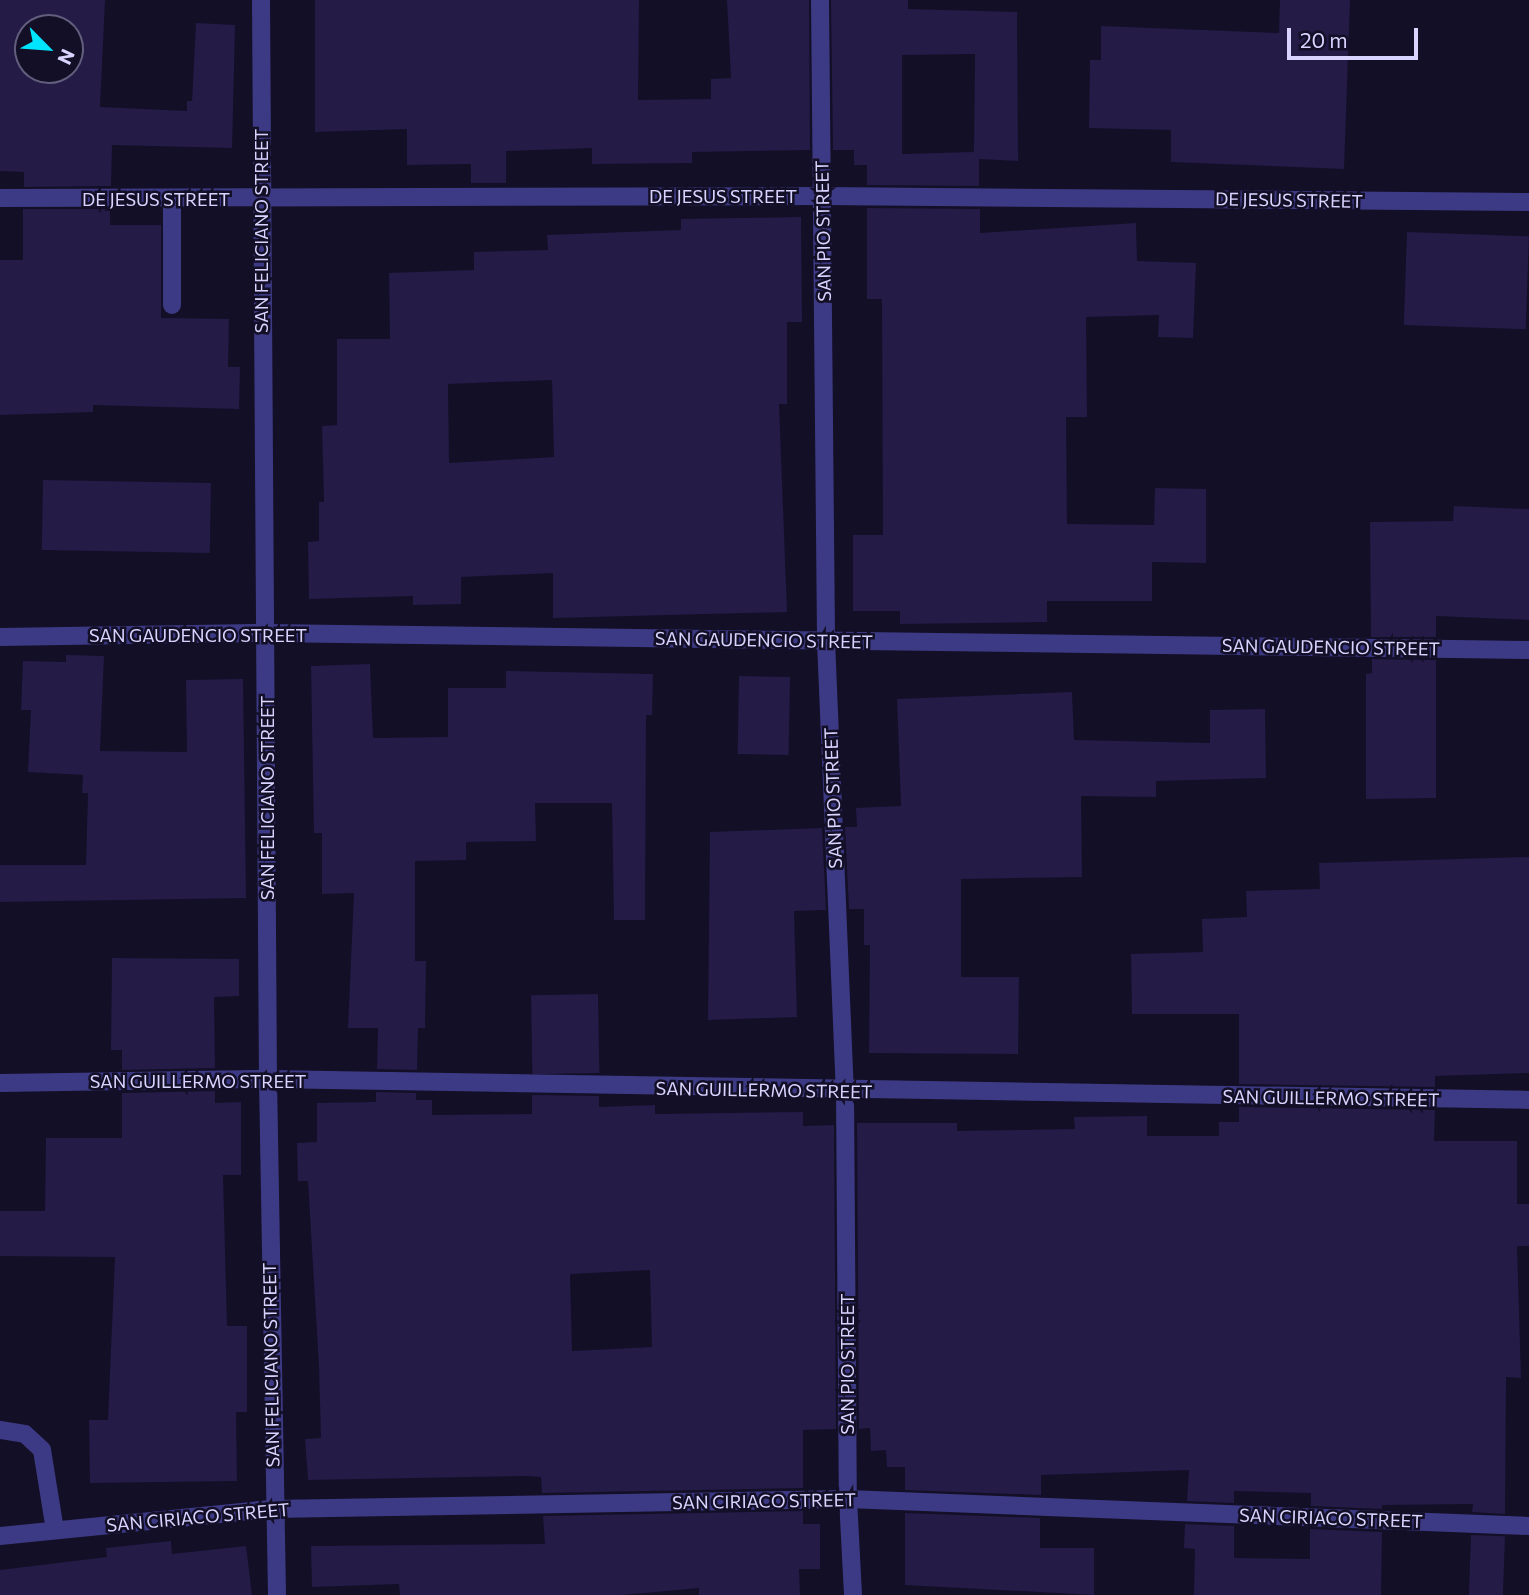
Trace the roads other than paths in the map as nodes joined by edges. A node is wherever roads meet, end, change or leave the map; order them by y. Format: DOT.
graph roads {
  1 [pos="261,0"];
  2 [pos="820,0"];
  3 [pos="823,196"];
  4 [pos="0,198"];
  5 [pos="172,199"];
  6 [pos="259,199"];
  7 [pos="1529,202"];
  8 [pos="172,305"];
  9 [pos="267,633"];
  10 [pos="0,637"];
  11 [pos="826,641"];
  12 [pos="1529,650"];
  13 [pos="268,1079"];
  14 [pos="0,1083"];
  15 [pos="845,1092"];
  16 [pos="1529,1100"];
  17 [pos="0,1430"];
  18 [pos="848,1499"];
  19 [pos="272,1509"];
  20 [pos="1529,1526"];
  21 [pos="55,1531"];
  22 [pos="0,1536"];
  23 [pos="277,1595"];
  24 [pos="853,1595"];
  1 -- 6 [label="street, SAN FELICIANO STREET"];
  2 -- 3 [label="street, SAN PIO STREET"];
  3 -- 6 [label="street, DE JESUS STREET"];
  3 -- 7 [label="street, DE JESUS STREET"];
  3 -- 11 [label="street, SAN PIO STREET"];
  4 -- 5 [label="street, DE JESUS STREET"];
  5 -- 6 [label="street, DE JESUS STREET"];
  5 -- 8 [label="street"];
  6 -- 9 [label="street, SAN FELICIANO STREET"];
  9 -- 10 [label="street, SAN GAUDENCIO STREET"];
  9 -- 11 [label="street, SAN GAUDENCIO STREET"];
  9 -- 13 [label="street, SAN FELICIANO STREET"];
  11 -- 12 [label="street, SAN GAUDENCIO STREET"];
  11 -- 15 [label="street, SAN PIO STREET"];
  13 -- 14 [label="street, SAN GUILLERMO STREET"];
  13 -- 15 [label="street, SAN GUILLERMO STREET"];
  13 -- 19 [label="street, SAN FELICIANO STREET"];
  15 -- 16 [label="street, SAN GUILLERMO STREET"];
  15 -- 18 [label="street, SAN PIO STREET"];
  17 -- 21 [label="street"];
  18 -- 19 [label="street, SAN CIRIACO STREET"];
  18 -- 20 [label="street, SAN CIRIACO STREET"];
  18 -- 24 [label="street, SAN PIO STREET"];
  19 -- 21 [label="street, SAN CIRIACO STREET"];
  19 -- 23 [label="street, SAN FELICIANO STREET"];
  21 -- 22 [label="street, SAN CIRIACO STREET"];
}
